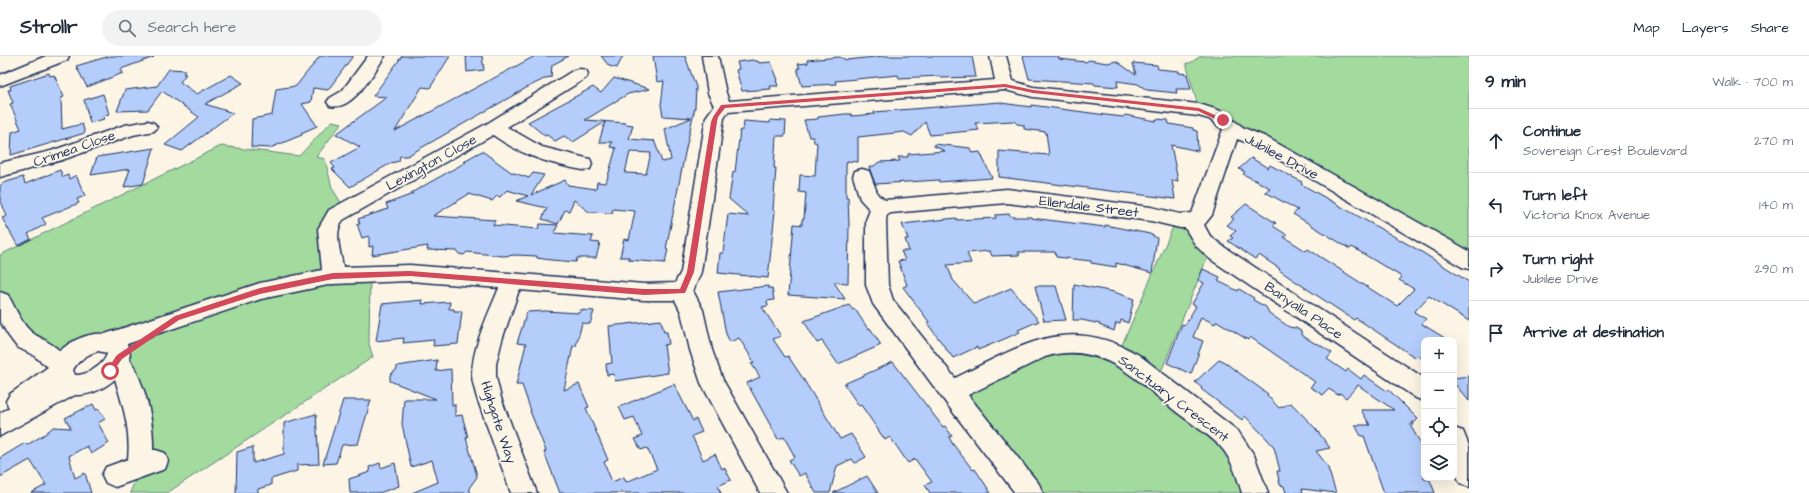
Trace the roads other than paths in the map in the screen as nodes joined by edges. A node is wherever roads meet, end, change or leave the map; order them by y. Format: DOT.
graph roads {
  1 [pos="61,56"];
  2 [pos="377,56"];
  3 [pos="710,56"];
  4 [pos="998,56"];
  5 [pos="37,65"];
  6 [pos="0,74"];
  7 [pos="580,74"];
  8 [pos="0,81"];
  9 [pos="1005,85"];
  10 [pos="336,102"];
  11 [pos="723,107"];
  12 [pos="148,127"];
  13 [pos="494,127"];
  14 [pos="1232,128"];
  15 [pos="583,164"];
  16 [pos="0,170"];
  17 [pos="862,176"];
  18 [pos="882,209"];
  19 [pos="1191,221"];
  20 [pos="1469,261"];
  21 [pos="333,276"];
  22 [pos="512,281"];
  23 [pos="682,291"];
  24 [pos="0,300"];
  25 [pos="85,346"];
  26 [pos="40,348"];
  27 [pos="115,353"];
  28 [pos="66,374"];
  29 [pos="102,376"];
  30 [pos="129,384"];
  31 [pos="1421,389"];
  32 [pos="951,392"];
  33 [pos="0,411"];
  34 [pos="0,425"];
  35 [pos="1457,445"];
  36 [pos="1469,474"];
  37 [pos="115,475"];
  38 [pos="524,493"];
  39 [pos="774,493"];
  40 [pos="1030,493"];
  41 [pos="1255,493"];
  1 -- 5 [label="street"];
  2 -- 10 [label="street"];
  3 -- 11 [label="street"];
  4 -- 9 [label="street"];
  5 -- 6 [label="street"];
  5 -- 8 [label="street"];
  7 -- 13 [label="street, Lexington Close"];
  9 -- 11 [label="street, Jubilee Drive"];
  9 -- 14 [label="street, Jubilee Drive"];
  11 -- 23 [label="street"];
  12 -- 16 [label="street, Crimea Close"];
  13 -- 15 [label="street"];
  13 -- 21 [label="street, Lexington Close"];
  14 -- 19 [label="street"];
  14 -- 20 [label="street, Jubilee Drive"];
  17 -- 18 [label="street"];
  18 -- 19 [label="street, Ellendale Street"];
  18 -- 32 [label="street"];
  19 -- 31 [label="street, Banyalla Place"];
  21 -- 22 [label="street"];
  21 -- 27 [label="street"];
  22 -- 23 [label="street"];
  22 -- 38 [label="street, Highgate Way"];
  23 -- 39 [label="street"];
  24 -- 26 [label="street"];
  25 -- 26 [label="street"];
  25 -- 27 [label="street"];
  25 -- 28 [label="street"];
  26 -- 28 [label="street"];
  27 -- 29 [label="street"];
  27 -- 30 [label="street"];
  28 -- 29 [label="street"];
  28 -- 33 [label="street"];
  28 -- 34 [label="street"];
  29 -- 30 [label="street"];
  30 -- 37 [label="street"];
  32 -- 40 [label="street"];
  32 -- 41 [label="street, Sanctuary Crescent"];
  35 -- 36 [label="street"];
}
